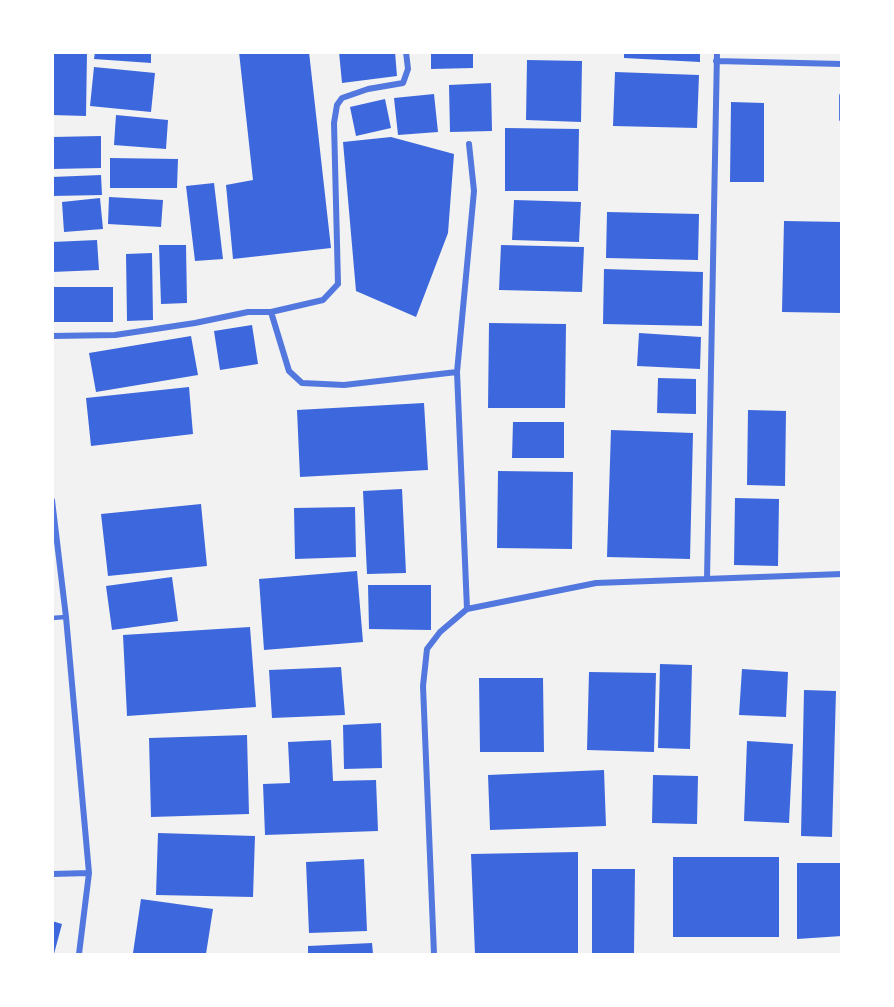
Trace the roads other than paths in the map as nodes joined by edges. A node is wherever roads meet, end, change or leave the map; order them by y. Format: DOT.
graph roads {
  1 [pos="406,52"];
  2 [pos="717,52"];
  3 [pos="716,61"];
  4 [pos="842,64"];
  5 [pos="842,96"];
  6 [pos="842,119"];
  7 [pos="469,144"];
  8 [pos="272,312"];
  9 [pos="52,336"];
  10 [pos="457,372"];
  11 [pos="52,500"];
  12 [pos="842,574"];
  13 [pos="707,579"];
  14 [pos="467,609"];
  15 [pos="66,617"];
  16 [pos="52,618"];
  17 [pos="88,873"];
  18 [pos="52,874"];
  19 [pos="80,954"];
  20 [pos="434,954"];
  1 -- 8 [label="street"];
  2 -- 3 [label="street"];
  3 -- 4 [label="street"];
  3 -- 13 [label="street"];
  5 -- 6 [label="street"];
  7 -- 10 [label="street"];
  8 -- 9 [label="street"];
  8 -- 10 [label="street"];
  10 -- 14 [label="street"];
  11 -- 15 [label="street"];
  12 -- 13 [label="street"];
  13 -- 14 [label="street"];
  14 -- 20 [label="street"];
  15 -- 16 [label="lane"];
  15 -- 17 [label="street"];
  17 -- 18 [label="street"];
  17 -- 19 [label="street"];
}
